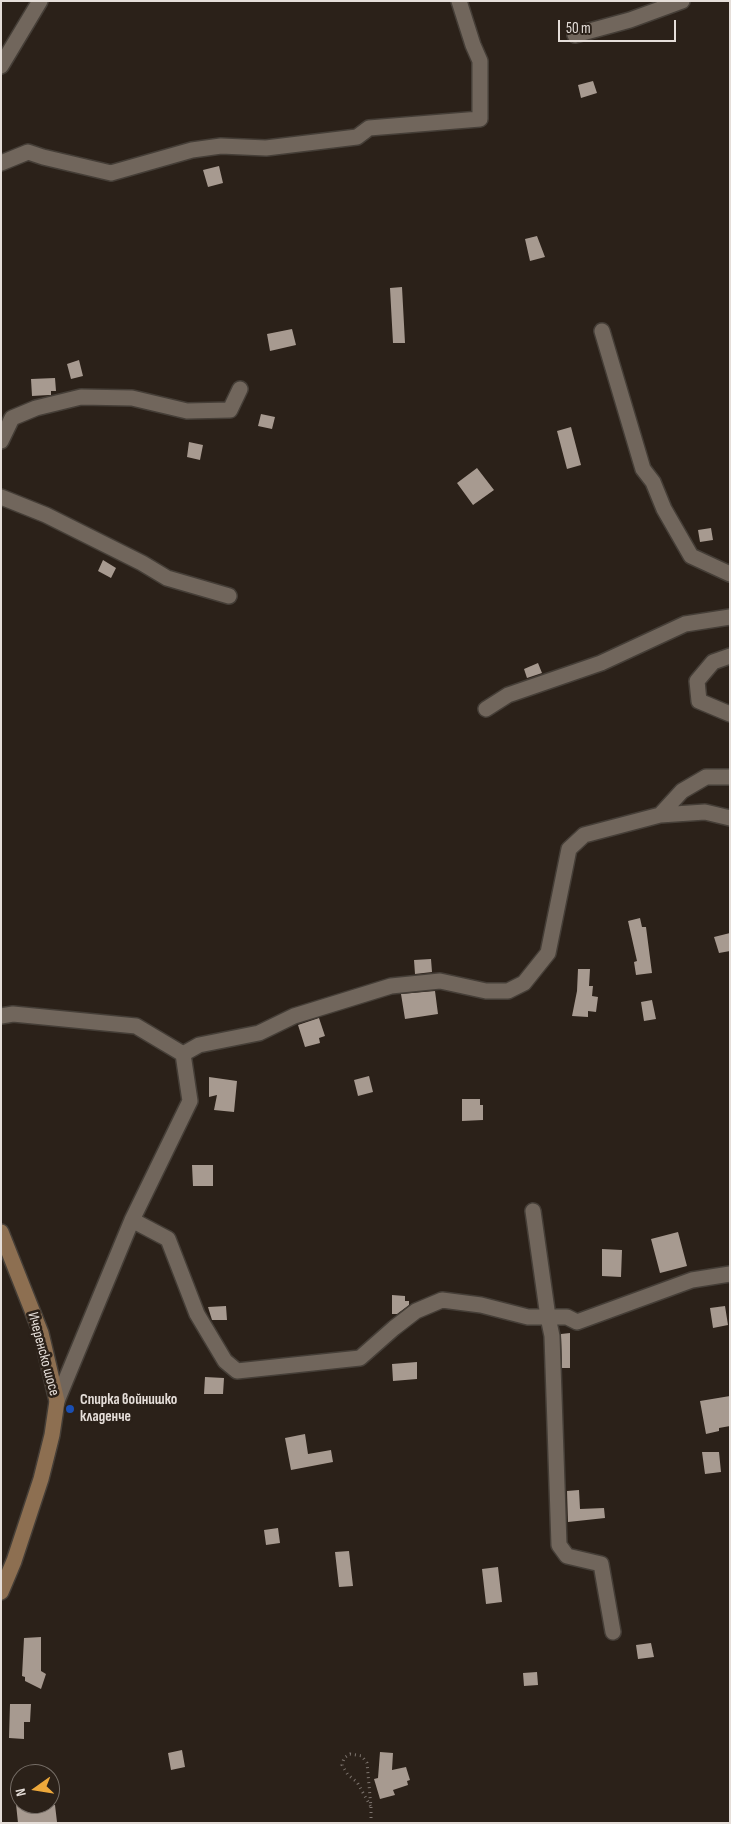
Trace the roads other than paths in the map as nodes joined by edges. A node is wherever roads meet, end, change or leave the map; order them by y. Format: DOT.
graph roads {
  1 [pos="40,1"];
  2 [pos="459,1"];
  3 [pos="682,1"];
  4 [pos="575,35"];
  5 [pos="1,66"];
  6 [pos="1,163"];
  7 [pos="602,331"];
  8 [pos="240,390"];
  9 [pos="1,441"];
  10 [pos="1,497"];
  11 [pos="730,574"];
  12 [pos="229,596"];
  13 [pos="730,617"];
  14 [pos="730,656"];
  15 [pos="486,709"];
  16 [pos="730,714"];
  17 [pos="730,777"];
  18 [pos="660,815"];
  19 [pos="730,818"];
  20 [pos="1,1016"];
  21 [pos="183,1054"];
  22 [pos="533,1211"];
  23 [pos="132,1220"];
  24 [pos="1,1232"];
  25 [pos="730,1274"];
  26 [pos="548,1317"];
  27 [pos="57,1401"];
  28 [pos="1,1592"];
  29 [pos="613,1632"];
  1 -- 5 [label="street"];
  2 -- 6 [label="street"];
  3 -- 4 [label="street"];
  7 -- 11 [label="street"];
  8 -- 9 [label="street"];
  10 -- 12 [label="street"];
  13 -- 15 [label="street"];
  14 -- 16 [label="street"];
  17 -- 18 [label="street"];
  18 -- 19 [label="street"];
  18 -- 21 [label="street"];
  20 -- 21 [label="street"];
  21 -- 23 [label="street"];
  22 -- 26 [label="street"];
  23 -- 26 [label="street"];
  23 -- 27 [label="street"];
  24 -- 27 [label="street, Ичеренско шосе"];
  25 -- 26 [label="street"];
  26 -- 29 [label="street"];
  27 -- 28 [label="street, Ичеренско шосе"];
}
